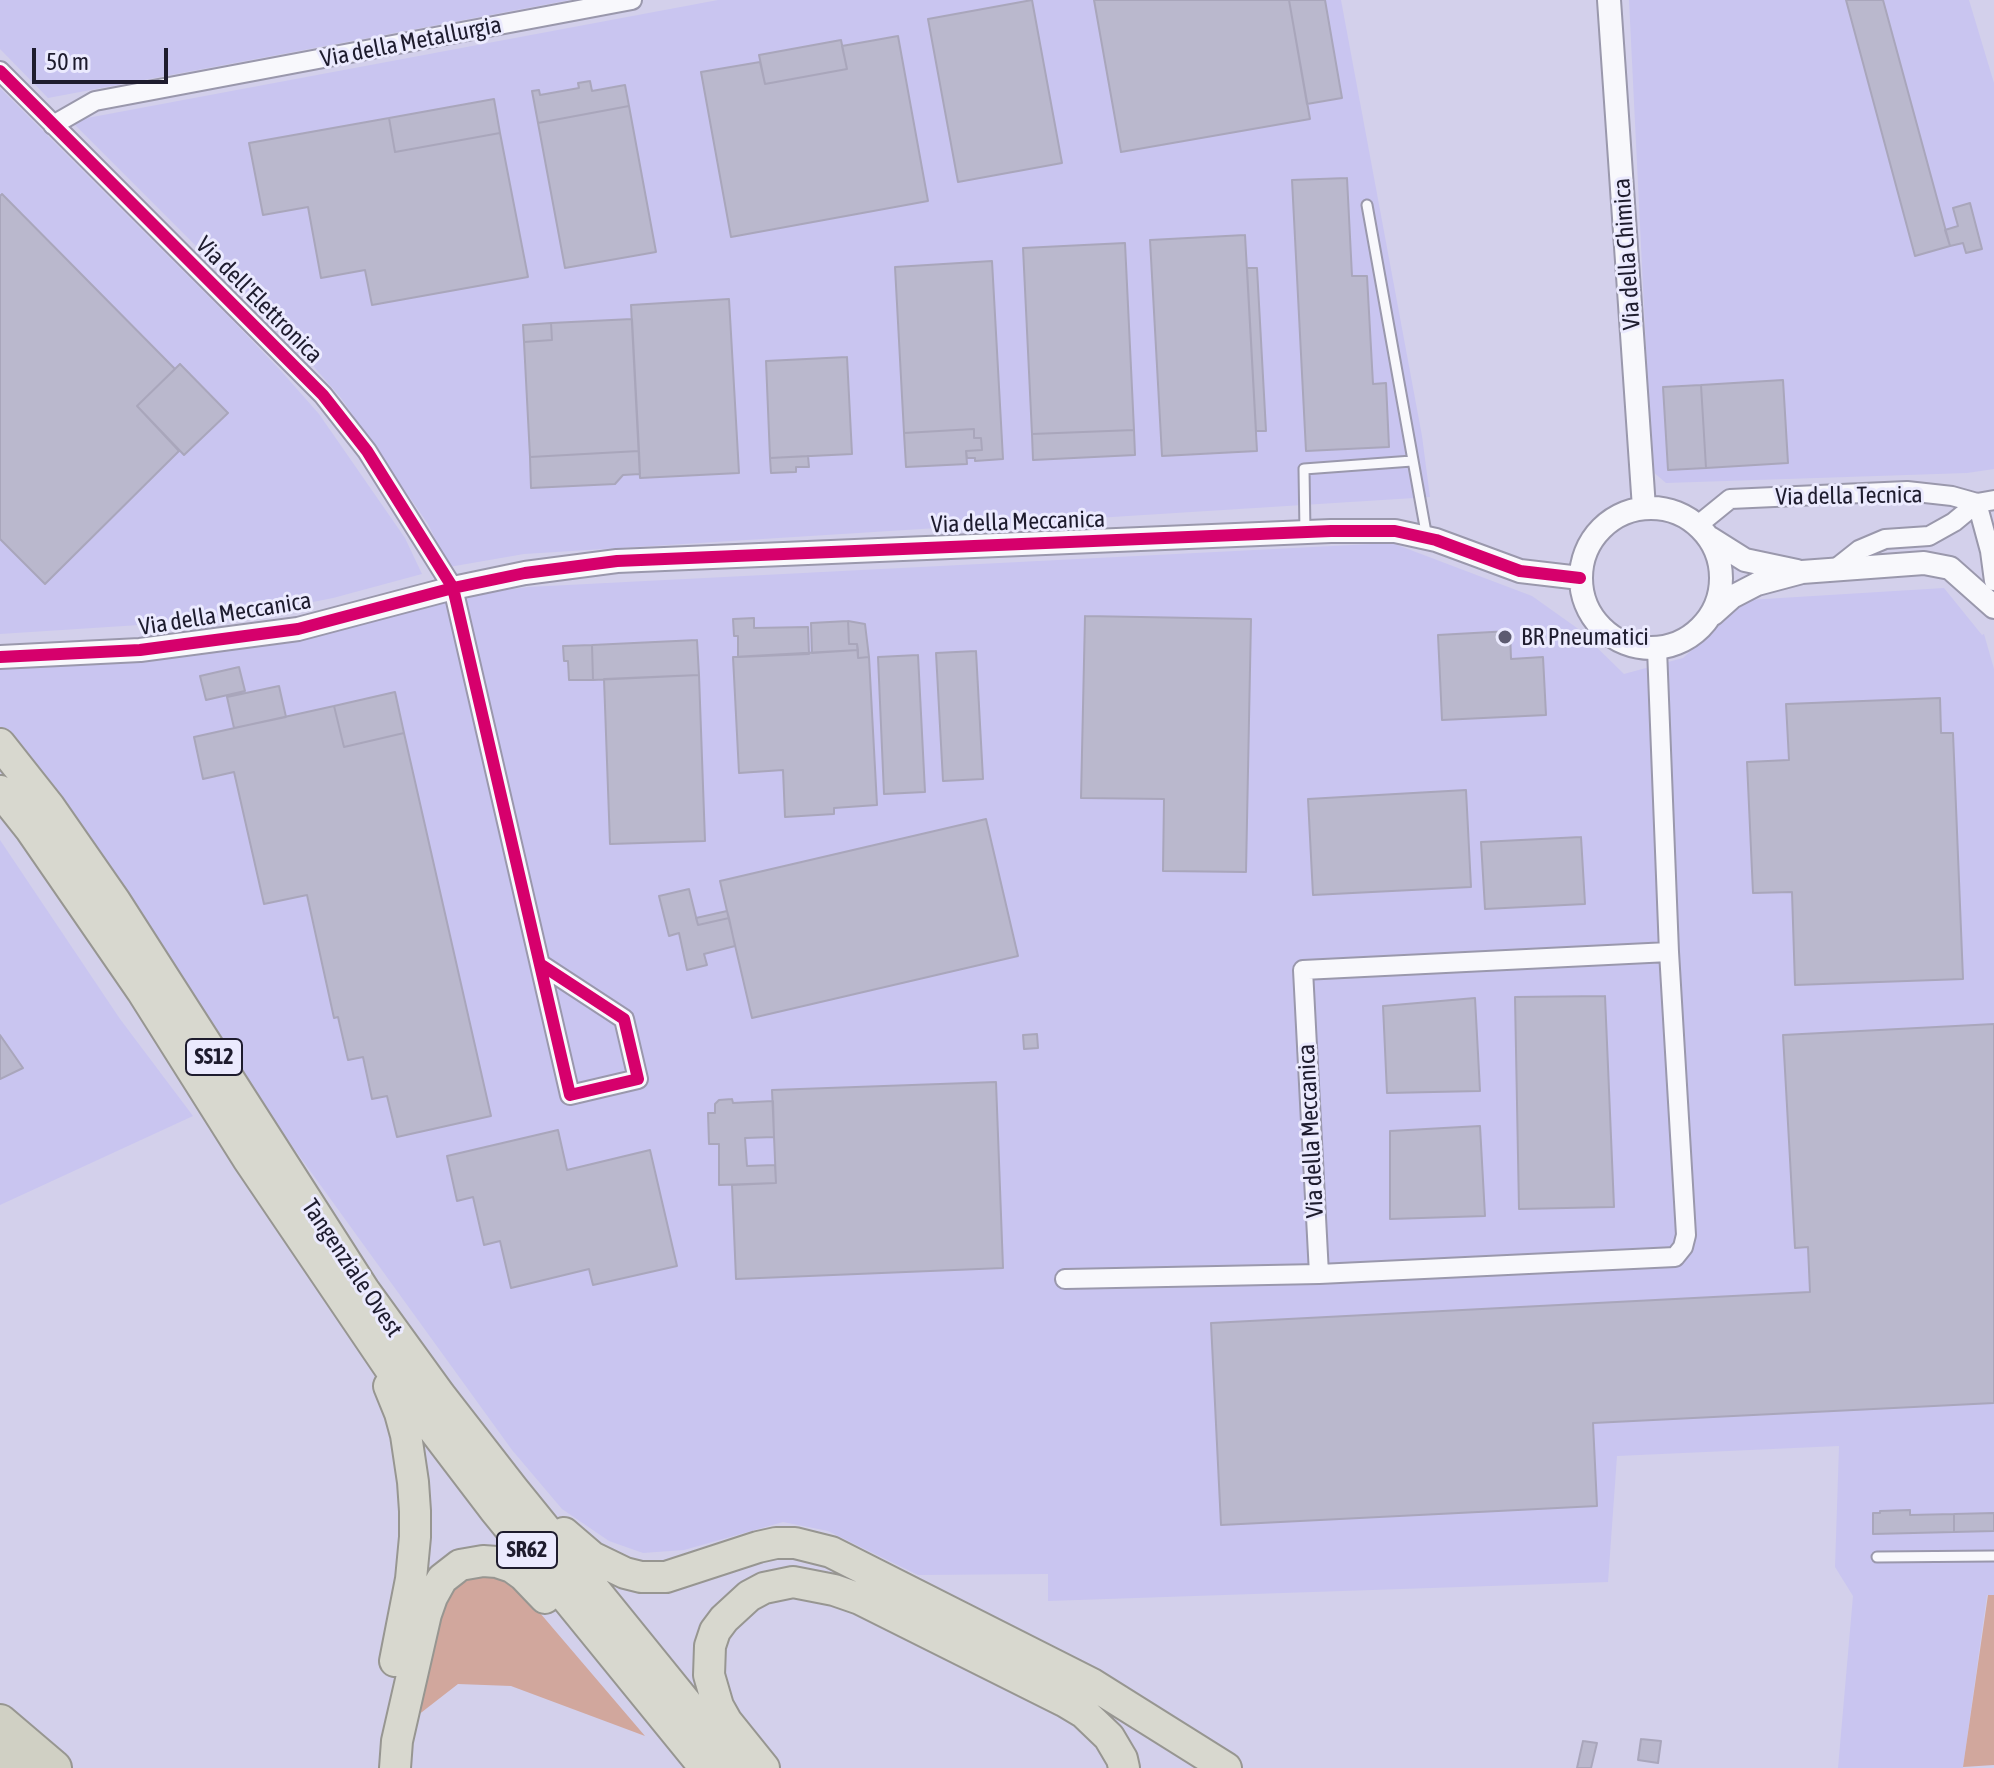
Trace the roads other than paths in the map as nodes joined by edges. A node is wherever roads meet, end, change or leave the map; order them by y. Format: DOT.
graph roads {
  1 [pos="632,0"];
  2 [pos="1609,0"];
  3 [pos="0,71"];
  4 [pos="53,125"];
  5 [pos="1367,205"];
  6 [pos="1412,461"];
  7 [pos="1985,501"];
  8 [pos="1644,508"];
  9 [pos="1305,532"];
  10 [pos="1704,532"];
  11 [pos="1427,538"];
  12 [pos="1835,569"];
  13 [pos="1802,572"];
  14 [pos="1580,578"];
  15 [pos="1994,581"];
  16 [pos="453,588"];
  17 [pos="1994,607"];
  18 [pos="1712,615"];
  19 [pos="1657,649"];
  20 [pos="0,657"];
  21 [pos="0,744"];
  22 [pos="0,791"];
  23 [pos="1669,952"];
  24 [pos="540,964"];
  25 [pos="1319,1274"];
  26 [pos="1065,1279"];
  27 [pos="359,1323"];
  28 [pos="440,1395"];
  29 [pos="1994,1556"];
  30 [pos="1877,1557"];
  31 [pos="0,1722"];
  32 [pos="0,1752"];
  33 [pos="18,1768"];
  34 [pos="54,1768"];
  35 [pos="373,1768"];
  36 [pos="395,1768"];
  37 [pos="702,1768"];
  38 [pos="739,1768"];
  39 [pos="764,1768"];
  40 [pos="1124,1768"];
  41 [pos="1226,1768"];
  1 -- 4 [label="street, Via della Metallurgia"];
  2 -- 8 [label="street, Via della Chimica"];
  3 -- 4 [label="street, Via dell'Elettronica"];
  4 -- 16 [label="street, Via dell'Elettronica"];
  5 -- 6 [label="lane"];
  6 -- 9 [label="lane"];
  6 -- 11 [label="lane"];
  7 -- 10 [label="street, Via della Tecnica"];
  7 -- 12 [label="street"];
  7 -- 15 [label="street"];
  8 -- 10 [label="street"];
  8 -- 14 [label="street"];
  9 -- 11 [label="street, Via della Meccanica"];
  9 -- 16 [label="street, Via della Meccanica"];
  10 -- 13 [label="street"];
  10 -- 18 [label="street"];
  11 -- 14 [label="street, Via della Meccanica"];
  12 -- 13 [label="street"];
  12 -- 17 [label="street"];
  13 -- 18 [label="street"];
  14 -- 19 [label="street"];
  16 -- 20 [label="street, Via della Meccanica"];
  16 -- 24 [label="street"];
  18 -- 19 [label="street"];
  19 -- 23 [label="street"];
  21 -- 28 [label="highway, Tangenziale Ovest / SS12"];
  22 -- 27 [label="highway, Tangenziale Ovest / SS12"];
  23 -- 25 [label="street"];
  23 -- 25 [label="street, Via della Meccanica"];
  24 -- 24 [label="street"];
  25 -- 26 [label="street"];
  27 -- 35 [label="highway"];
  27 -- 37 [label="highway, Tangenziale Ovest / SR62"];
  28 -- 38 [label="highway, Tangenziale Ovest / SR62"];
  28 -- 41 [label="highway"];
  29 -- 30 [label="lane"];
  31 -- 34 [label="highway"];
  32 -- 33 [label="highway"];
  36 -- 37 [label="highway"];
  39 -- 40 [label="highway"];
}
